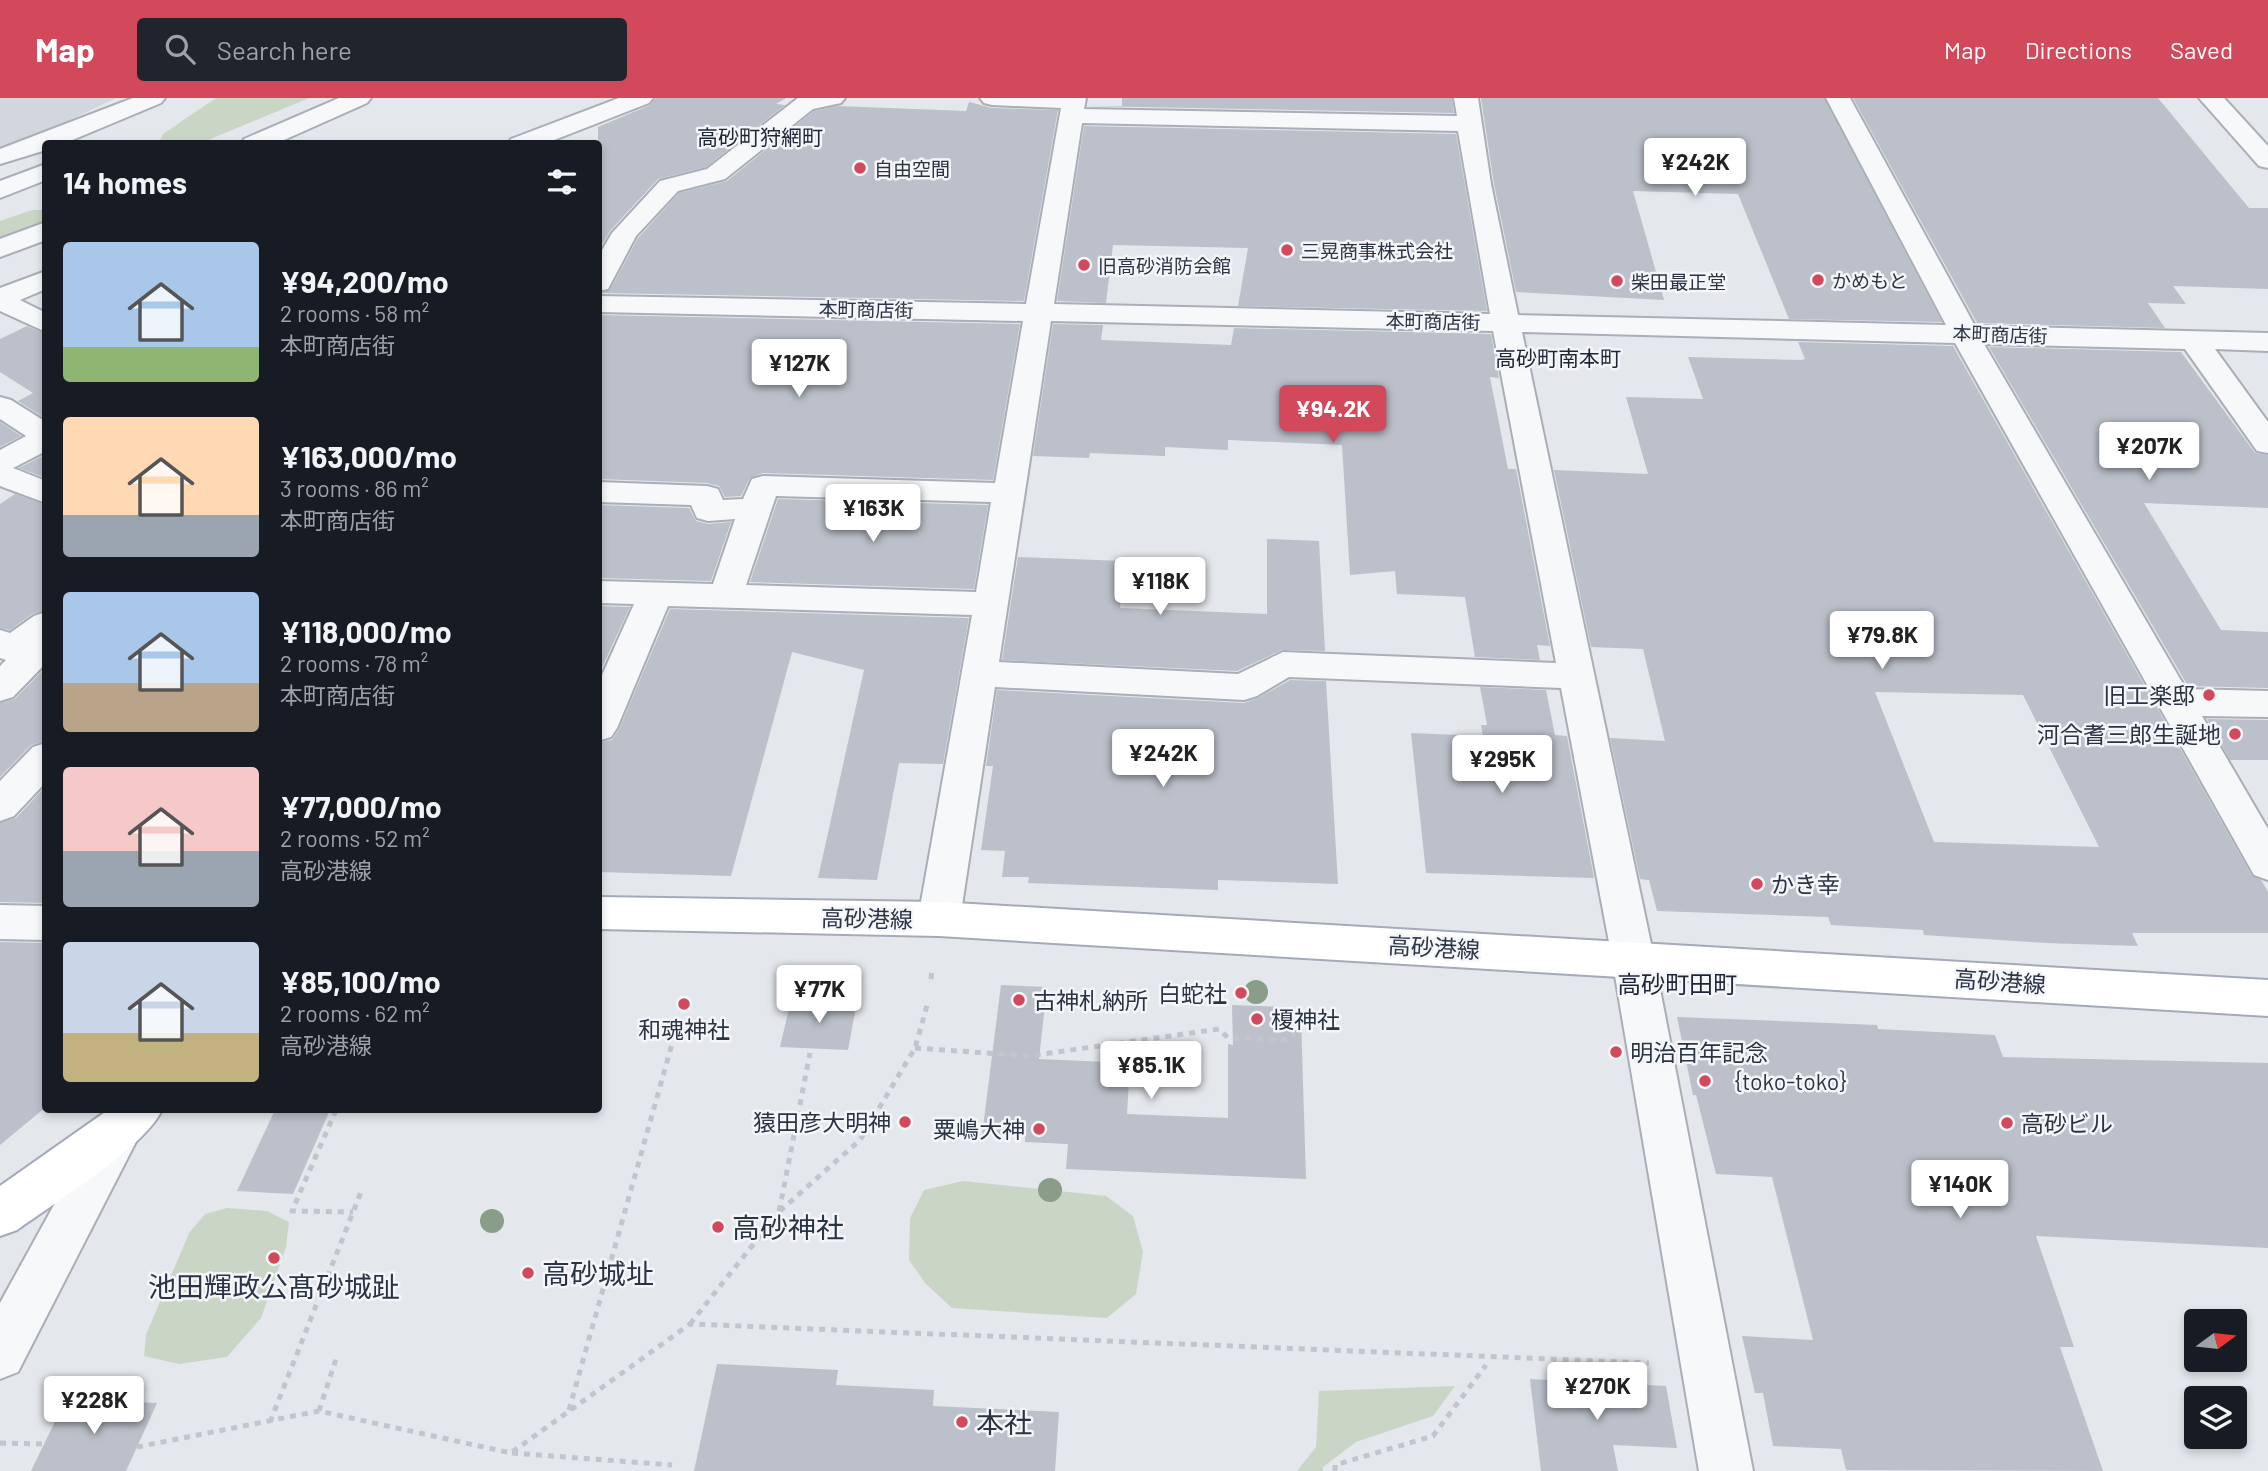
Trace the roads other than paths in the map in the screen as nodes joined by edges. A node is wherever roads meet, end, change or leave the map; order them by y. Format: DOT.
graph roads {
  1 [pos="359,98"];
  2 [pos="641,98"];
  3 [pos="833,98"];
  4 [pos="992,98"];
  5 [pos="1838,98"];
  6 [pos="2211,98"];
  7 [pos="164,101"];
  8 [pos="1073,105"];
  9 [pos="1469,111"];
  10 [pos="118,137"];
  11 [pos="69,140"];
  12 [pos="262,140"];
  13 [pos="531,140"];
  14 [pos="42,147"];
  15 [pos="0,157"];
  16 [pos="2268,161"];
  17 [pos="42,173"];
  18 [pos="0,190"];
  19 [pos="42,232"];
  20 [pos="0,249"];
  21 [pos="42,281"];
  22 [pos="602,296"];
  23 [pos="0,299"];
  24 [pos="602,302"];
  25 [pos="1040,312"];
  26 [pos="42,322"];
  27 [pos="1508,323"];
  28 [pos="1964,333"];
  29 [pos="2194,341"];
  30 [pos="2268,342"];
  31 [pos="0,406"];
  32 [pos="42,434"];
  33 [pos="42,439"];
  34 [pos="2268,444"];
  35 [pos="0,462"];
  36 [pos="0,474"];
  37 [pos="42,491"];
  38 [pos="602,492"];
  39 [pos="1010,493"];
  40 [pos="756,508"];
  41 [pos="602,592"];
  42 [pos="655,595"];
  43 [pos="725,598"];
  44 [pos="991,604"];
  45 [pos="27,645"];
  46 [pos="979,674"];
  47 [pos="1574,676"];
  48 [pos="0,688"];
  49 [pos="2177,702"];
  50 [pos="2268,704"];
  51 [pos="602,719"];
  52 [pos="42,760"];
  53 [pos="6,792"];
  54 [pos="2268,864"];
  55 [pos="602,913"];
  56 [pos="939,919"];
  57 [pos="0,922"];
  58 [pos="42,923"];
  59 [pos="1633,958"];
  60 [pos="2268,998"];
  61 [pos="130,1119"];
  62 [pos="0,1214"];
  63 [pos="0,1354"];
  64 [pos="1726,1471"];
  1 -- 12 [label="street"];
  2 -- 13 [label="street"];
  3 -- 22 [label="street"];
  4 -- 8 [label="street"];
  5 -- 28 [label="street"];
  6 -- 16 [label="street"];
  7 -- 10 [label="street"];
  7 -- 11 [label="street"];
  8 -- 9 [label="street"];
  8 -- 25 [label="street"];
  9 -- 27 [label="street"];
  14 -- 15 [label="street"];
  17 -- 18 [label="street"];
  19 -- 20 [label="street"];
  21 -- 23 [label="street"];
  23 -- 26 [label="street"];
  24 -- 25 [label="street, 本町商店街"];
  25 -- 27 [label="street, 本町商店街"];
  25 -- 39 [label="street"];
  27 -- 28 [label="street, 本町商店街"];
  27 -- 47 [label="street"];
  28 -- 29 [label="street, 本町商店街"];
  28 -- 49 [label="street"];
  29 -- 30 [label="street, 本町商店街"];
  29 -- 34 [label="street"];
  31 -- 32 [label="street"];
  33 -- 35 [label="street"];
  36 -- 37 [label="street"];
  38 -- 40 [label="street"];
  39 -- 40 [label="street"];
  39 -- 44 [label="street"];
  40 -- 43 [label="street"];
  41 -- 42 [label="street"];
  42 -- 43 [label="street"];
  42 -- 51 [label="street"];
  43 -- 44 [label="street"];
  44 -- 46 [label="street"];
  45 -- 48 [label="street"];
  46 -- 47 [label="street"];
  46 -- 56 [label="street"];
  47 -- 59 [label="street"];
  49 -- 50 [label="street"];
  49 -- 54 [label="street"];
  52 -- 53 [label="street"];
  55 -- 56 [label="main road, 高砂港線"];
  56 -- 59 [label="main road, 高砂港線"];
  57 -- 58 [label="street"];
  59 -- 60 [label="main road, 高砂港線"];
  59 -- 64 [label="street"];
  61 -- 62 [label="main road"];
  61 -- 63 [label="street"];
}
